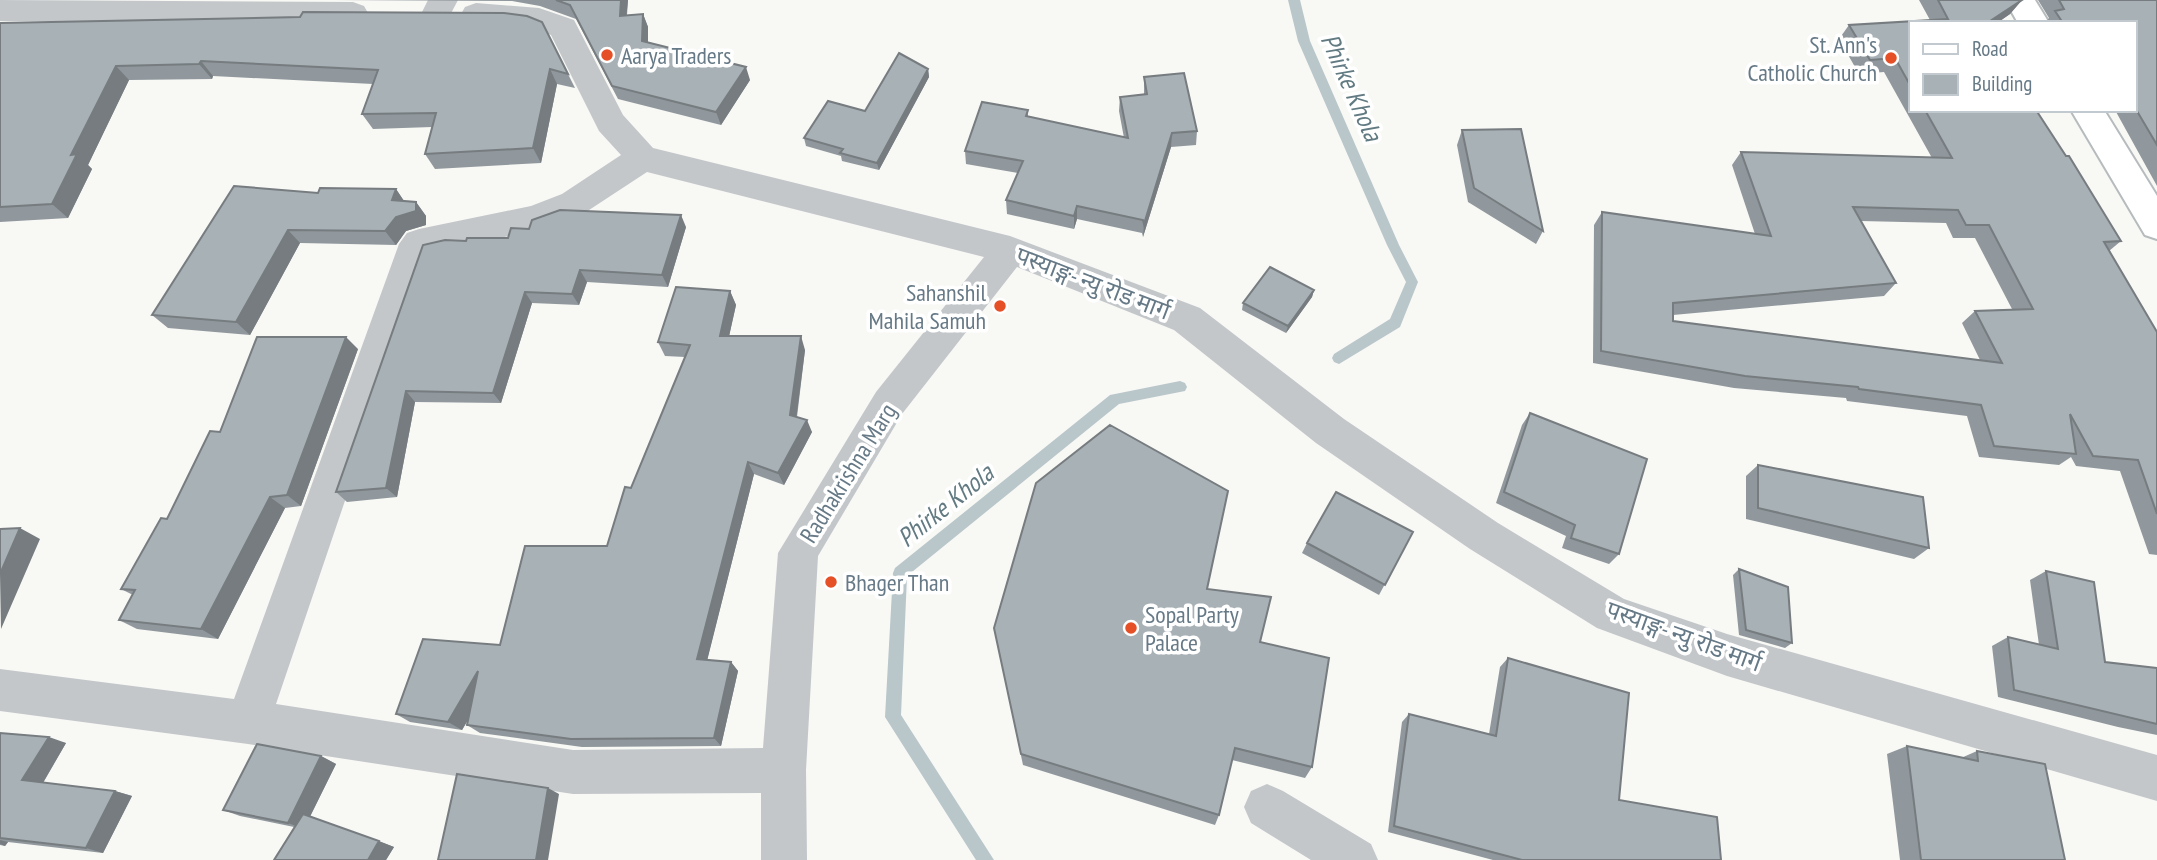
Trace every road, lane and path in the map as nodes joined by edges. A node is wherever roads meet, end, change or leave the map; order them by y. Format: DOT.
graph roads {
  1 [pos="2020,0"];
  2 [pos="0,10"];
  3 [pos="417,10"];
  4 [pos="2033,21"];
  5 [pos="2088,112"];
  6 [pos="642,158"];
  7 [pos="2157,225"];
  8 [pos="1010,250"];
  9 [pos="0,690"];
  10 [pos="248,722"];
  11 [pos="784,770"];
  12 [pos="2157,778"];
  13 [pos="1267,807"];
  14 [pos="783,860"];
  15 [pos="1355,860"];
  1 -- 4 [label="main road"];
  2 -- 3 [label="street"];
  3 -- 6 [label="street"];
  5 -- 7 [label="main road"];
  6 -- 8 [label="street, पस्याङ्ग- न्यु रोड मार्ग"];
  6 -- 10 [label="street"];
  8 -- 11 [label="street, Radhakrishna Marg"];
  8 -- 12 [label="street, पस्याङ्ग- न्यु रोड मार्ग"];
  9 -- 10 [label="street"];
  10 -- 11 [label="street"];
  11 -- 14 [label="street, Radhakrishna Marg"];
  13 -- 15 [label="street"];
}
